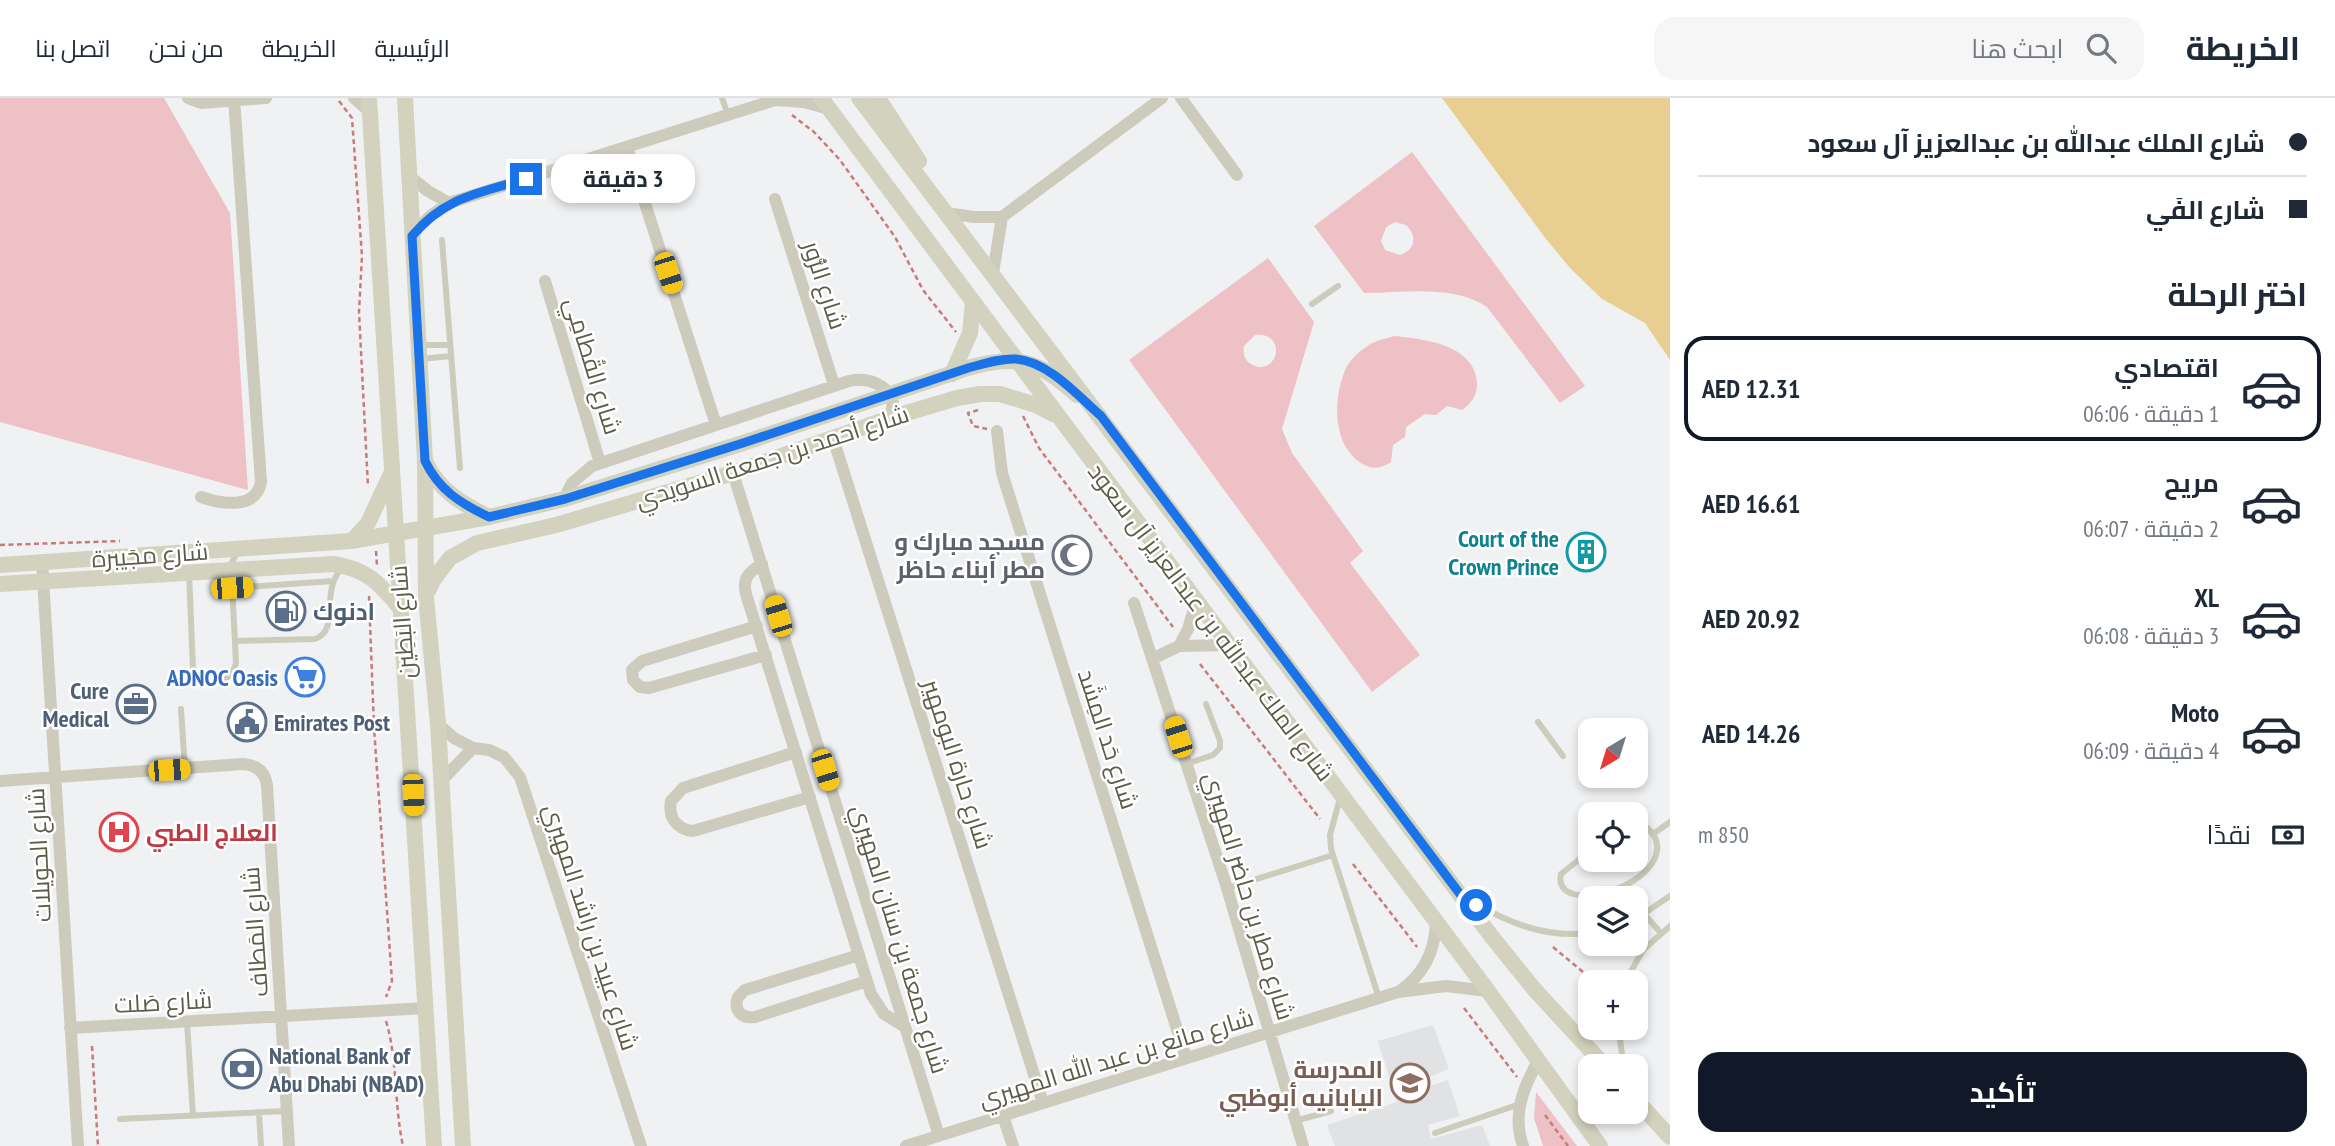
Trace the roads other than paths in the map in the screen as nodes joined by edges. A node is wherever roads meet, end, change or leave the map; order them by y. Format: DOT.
graph roads {
  1 [pos="188,98"];
  2 [pos="266,98"];
  3 [pos="354,98"];
  4 [pos="405,98"];
  5 [pos="722,98"];
  6 [pos="859,98"];
  7 [pos="878,98"];
  8 [pos="1162,98"];
  9 [pos="1181,98"];
  10 [pos="234,99"];
  11 [pos="775,99"];
  12 [pos="369,104"];
  13 [pos="825,104"];
  14 [pos="728,115"];
  15 [pos="628,147"];
  16 [pos="1237,175"];
  17 [pos="409,176"];
  18 [pos="775,199"];
  19 [pos="449,203"];
  20 [pos="946,213"];
  21 [pos="1002,217"];
  22 [pos="412,236"];
  23 [pos="442,240"];
  24 [pos="993,273"];
  25 [pos="545,281"];
  26 [pos="1338,286"];
  27 [pos="973,302"];
  28 [pos="1312,304"];
  29 [pos="450,345"];
  30 [pos="419,352"];
  31 [pos="451,356"];
  32 [pos="1016,359"];
  33 [pos="953,374"];
  34 [pos="834,385"];
  35 [pos="890,394"];
  36 [pos="1101,416"];
  37 [pos="1059,417"];
  38 [pos="890,418"];
  39 [pos="716,425"];
  40 [pos="997,431"];
  41 [pos="832,438"];
  42 [pos="743,443"];
  43 [pos="425,461"];
  44 [pos="600,463"];
  45 [pos="460,468"];
  46 [pos="392,472"];
  47 [pos="733,473"];
  48 [pos="201,497"];
  49 [pos="565,499"];
  50 [pos="490,516"];
  51 [pos="425,529"];
  52 [pos="397,534"];
  53 [pos="494,540"];
  54 [pos="351,541"];
  55 [pos="239,549"];
  56 [pos="42,562"];
  57 [pos="762,564"];
  58 [pos="0,565"];
  59 [pos="344,566"];
  60 [pos="231,570"];
  61 [pos="189,573"];
  62 [pos="332,580"];
  63 [pos="43,581"];
  64 [pos="3,586"];
  65 [pos="232,588"];
  66 [pos="426,597"];
  67 [pos="1134,603"];
  68 [pos="1196,603"];
  69 [pos="401,609"];
  70 [pos="757,626"];
  71 [pos="235,641"];
  72 [pos="1228,645"];
  73 [pos="1179,646"];
  74 [pos="766,655"];
  75 [pos="1152,659"];
  76 [pos="1206,704"];
  77 [pos="181,709"];
  78 [pos="1538,722"];
  79 [pos="438,724"];
  80 [pos="472,748"];
  81 [pos="796,752"];
  82 [pos="1563,756"];
  83 [pos="1186,764"];
  84 [pos="185,769"];
  85 [pos="55,778"];
  86 [pos="0,781"];
  87 [pos="441,782"];
  88 [pos="1341,796"];
  89 [pos="810,797"];
  90 [pos="1670,822"];
  91 [pos="1648,828"];
  92 [pos="1653,834"];
  93 [pos="1333,855"];
  94 [pos="1578,860"];
  95 [pos="1648,871"];
  96 [pos="1647,872"];
  97 [pos="1227,888"];
  98 [pos="1670,896"];
  99 [pos="1463,898"];
  100 [pos="1648,911"];
  101 [pos="1648,918"];
  102 [pos="1436,923"];
  103 [pos="1670,926"];
  104 [pos="1578,933"];
  105 [pos="1661,933"];
  106 [pos="859,955"];
  107 [pos="1631,970"];
  108 [pos="867,981"];
  109 [pos="1488,991"];
  110 [pos="1398,992"];
  111 [pos="1379,998"];
  112 [pos="426,1008"];
  113 [pos="281,1016"];
  114 [pos="187,1021"];
  115 [pos="905,1027"];
  116 [pos="71,1028"];
  117 [pos="1269,1033"];
  118 [pos="1594,1054"];
  119 [pos="1186,1058"];
  120 [pos="1538,1061"];
  121 [pos="1043,1103"];
  122 [pos="1520,1104"];
  123 [pos="286,1111"];
  124 [pos="1331,1111"];
  125 [pos="259,1113"];
  126 [pos="1648,1113"];
  127 [pos="193,1116"];
  128 [pos="1003,1116"];
  129 [pos="120,1119"];
  130 [pos="1295,1121"];
  131 [pos="1435,1133"];
  132 [pos="939,1136"];
  133 [pos="1670,1137"];
  134 [pos="78,1146"];
  135 [pos="261,1146"];
  136 [pos="289,1146"];
  137 [pos="434,1146"];
  138 [pos="463,1146"];
  139 [pos="641,1146"];
  140 [pos="906,1146"];
  141 [pos="1013,1146"];
  142 [pos="1303,1146"];
  143 [pos="1522,1146"];
  144 [pos="1600,1146"];
  1 -- 10 [label="street"];
  2 -- 10 [label="street"];
  3 -- 12 [label="street"];
  4 -- 17 [label="main road, شارع البَطِين"];
  5 -- 14 [label="lane"];
  6 -- 20 [label="main road, شارع الملك عبدالله بن عبدالعزيز آل سعود"];
  7 -- 20 [label="main road"];
  8 -- 21 [label="street"];
  9 -- 16 [label="street"];
  10 -- 48 [label="street"];
  11 -- 13 [label="street"];
  11 -- 14 [label="street"];
  12 -- 46 [label="main road, شارع البَطِين"];
  13 -- 27 [label="main road, شارع الملك عبدالله بن عبدالعزيز آل سعود"];
  14 -- 15 [label="street"];
  15 -- 19 [label="street"];
  15 -- 39 [label="street"];
  17 -- 19 [label="street"];
  17 -- 22 [label="main road, شارع البَطِين"];
  18 -- 34 [label="street, شارع الزُّور"];
  19 -- 22 [label="street"];
  20 -- 21 [label="street"];
  20 -- 24 [label="main road, شارع الملك عبدالله بن عبدالعزيز آل سعود"];
  21 -- 24 [label="street"];
  22 -- 30 [label="main road, شارع البَطِين"];
  23 -- 29 [label="lane"];
  24 -- 36 [label="main road, شارع الملك عبدالله بن عبدالعزيز آل سعود"];
  25 -- 44 [label="street, شارع القُطامِي"];
  26 -- 28 [label="lane"];
  27 -- 32 [label="main road, شارع الملك عبدالله بن عبدالعزيز آل سعود"];
  27 -- 33 [label="main road"];
  29 -- 30 [label="lane"];
  29 -- 31 [label="lane"];
  30 -- 31 [label="lane"];
  30 -- 43 [label="main road, شارع البَطِين"];
  31 -- 45 [label="lane"];
  32 -- 33 [label="main road, شارع أحمد بن جمعة السويدي"];
  32 -- 36 [label="main road"];
  32 -- 37 [label="main road, شارع الملك عبدالله بن عبدالعزيز آل سعود"];
  33 -- 35 [label="main road, شارع أحمد بن جمعة السويدي"];
  34 -- 35 [label="street"];
  34 -- 39 [label="street"];
  35 -- 38 [label="street"];
  35 -- 42 [label="main road, شارع أحمد بن جمعة السويدي"];
  36 -- 99 [label="main road, شارع الملك عبدالله بن عبدالعزيز آل سعود"];
  37 -- 38 [label="main road, شارع أحمد بن جمعة السويدي"];
  37 -- 68 [label="main road, شارع الملك عبدالله بن عبدالعزيز آل سعود"];
  38 -- 41 [label="main road, شارع أحمد بن جمعة السويدي"];
  39 -- 44 [label="street"];
  40 -- 119 [label="street, شارع حَد المِشَد"];
  41 -- 47 [label="main road, شارع أحمد بن جمعة السويدي"];
  41 -- 121 [label="street, شارع حارة البومهير"];
  42 -- 47 [label="main road"];
  42 -- 49 [label="main road, شارع أحمد بن جمعة السويدي"];
  43 -- 50 [label="main road"];
  43 -- 51 [label="main road, شارع البَطِين"];
  44 -- 49 [label="street"];
  46 -- 52 [label="main road, شارع البَطِين"];
  46 -- 54 [label="main road"];
  47 -- 53 [label="main road, شارع أحمد بن جمعة السويدي"];
  47 -- 57 [label="street, شارع جمعة بن سنان المهيري"];
  49 -- 50 [label="main road, شارع أحمد بن جمعة السويدي"];
  50 -- 51 [label="main road, شارع أحمد بن جمعة السويدي"];
  50 -- 53 [label="main road"];
  51 -- 52 [label="main road, شارع مجَيبرة"];
  51 -- 66 [label="main road, شارع البَطِين"];
  52 -- 54 [label="main road, شارع مجَيبرة"];
  52 -- 69 [label="main road, شارع البَطِين"];
  53 -- 66 [label="main road, شارع أحمد بن جمعة السويدي"];
  54 -- 55 [label="main road, شارع مجَيبرة"];
  55 -- 56 [label="main road, شارع مجَيبرة"];
  55 -- 60 [label="lane"];
  56 -- 58 [label="main road, شارع مجَيبرة"];
  56 -- 63 [label="street, شارع الحويلات"];
  57 -- 70 [label="street"];
  57 -- 115 [label="street, شارع جمعة بن سنان المهيري"];
  59 -- 60 [label="main road, شارع مجَيبرة"];
  59 -- 62 [label="lane"];
  59 -- 69 [label="main road, شارع مجَيبرة"];
  60 -- 61 [label="main road, شارع مجَيبرة"];
  60 -- 65 [label="lane"];
  61 -- 63 [label="main road, شارع مجَيبرة"];
  61 -- 71 [label="lane"];
  62 -- 65 [label="lane"];
  62 -- 71 [label="lane"];
  63 -- 64 [label="main road, شارع مجَيبرة"];
  63 -- 85 [label="street, شارع الحويلات"];
  65 -- 71 [label="lane"];
  66 -- 79 [label="main road, شارع البَطِين"];
  67 -- 75 [label="street, شارع مطر بن حاضر المهيري"];
  68 -- 72 [label="main road, شارع الملك عبدالله بن عبدالعزيز آل سعود"];
  68 -- 73 [label="street"];
  69 -- 112 [label="main road, شارع البَطِين"];
  70 -- 74 [label="street"];
  70 -- 74 [label="street"];
  72 -- 73 [label="street"];
  72 -- 88 [label="main road, شارع الملك عبدالله بن عبدالعزيز آل سعود"];
  73 -- 75 [label="street"];
  74 -- 81 [label="street"];
  75 -- 83 [label="street, شارع مطر بن حاضر المهيري"];
  76 -- 83 [label="lane"];
  77 -- 84 [label="lane"];
  78 -- 82 [label="lane"];
  79 -- 80 [label="street, شارع عبيد بن راشد المهيري"];
  79 -- 87 [label="main road, شارع البَطِين"];
  80 -- 87 [label="street"];
  80 -- 139 [label="street, شارع عبيد بن راشد المهيري"];
  81 -- 89 [label="street"];
  81 -- 89 [label="street"];
  83 -- 97 [label="street, شارع مطر بن حاضر المهيري"];
  84 -- 85 [label="street, شارع المَطاف"];
  84 -- 113 [label="street, شارع المَطاف"];
  85 -- 86 [label="street, شارع المَطاف"];
  85 -- 116 [label="street, شارع الحويلات"];
  87 -- 138 [label="main road, شارع البَطِين"];
  88 -- 93 [label="lane"];
  88 -- 102 [label="main road, شارع الملك عبدالله بن عبدالعزيز آل سعود"];
  89 -- 106 [label="street"];
  90 -- 92 [label="lane"];
  91 -- 92 [label="lane"];
  92 -- 95 [label="lane"];
  93 -- 97 [label="lane"];
  93 -- 111 [label="lane"];
  94 -- 96 [label="lane"];
  97 -- 117 [label="street, شارع مطر بن حاضر المهيري"];
  98 -- 100 [label="lane"];
  99 -- 104 [label="lane"];
  99 -- 118 [label="main road, شارع الملك عبدالله بن عبدالعزيز آل سعود"];
  101 -- 105 [label="lane"];
  102 -- 109 [label="main road, شارع الملك عبدالله بن عبدالعزيز آل سعود"];
  102 -- 110 [label="street, شارع مانع بن عبد الله المهيري"];
  103 -- 105 [label="lane"];
  105 -- 107 [label="lane"];
  106 -- 108 [label="street"];
  106 -- 108 [label="street, شارع جمعة بن سنان المهيري"];
  108 -- 115 [label="street"];
  109 -- 110 [label="street, شارع مانع بن عبد الله المهيري"];
  109 -- 120 [label="main road, شارع الملك عبدالله بن عبدالعزيز آل سعود"];
  110 -- 111 [label="street, شارع مانع بن عبد الله المهيري"];
  111 -- 117 [label="street, شارع مانع بن عبد الله المهيري"];
  112 -- 113 [label="street, شارع صَلت"];
  112 -- 137 [label="main road, شارع البَطِين"];
  113 -- 114 [label="street, شارع صَلت"];
  113 -- 123 [label="street, شارع المَطاف"];
  114 -- 116 [label="street, شارع صَلت"];
  114 -- 127 [label="lane"];
  115 -- 132 [label="street, شارع جمعة بن سنان المهيري"];
  116 -- 134 [label="street, شارع الحويلات"];
  117 -- 119 [label="street, شارع مانع بن عبد الله المهيري"];
  117 -- 130 [label="street, شارع مطر بن حاضر المهيري"];
  119 -- 121 [label="street, شارع مانع بن عبد الله المهيري"];
  120 -- 122 [label="street"];
  120 -- 144 [label="main road, شارع الملك عبدالله بن عبدالعزيز آل سعود"];
  121 -- 128 [label="street, شارع مانع بن عبد الله المهيري"];
  122 -- 131 [label="lane"];
  122 -- 143 [label="street"];
  123 -- 125 [label="lane"];
  123 -- 136 [label="street, شارع المَطاف"];
  124 -- 130 [label="lane"];
  125 -- 127 [label="lane"];
  125 -- 135 [label="lane"];
  126 -- 133 [label="main road"];
  127 -- 129 [label="lane"];
  128 -- 132 [label="street, شارع مانع بن عبد الله المهيري"];
  128 -- 141 [label="street"];
  130 -- 142 [label="street, شارع مطر بن حاضر المهيري"];
  132 -- 140 [label="street, شارع مانع بن عبد الله المهيري"];
}
